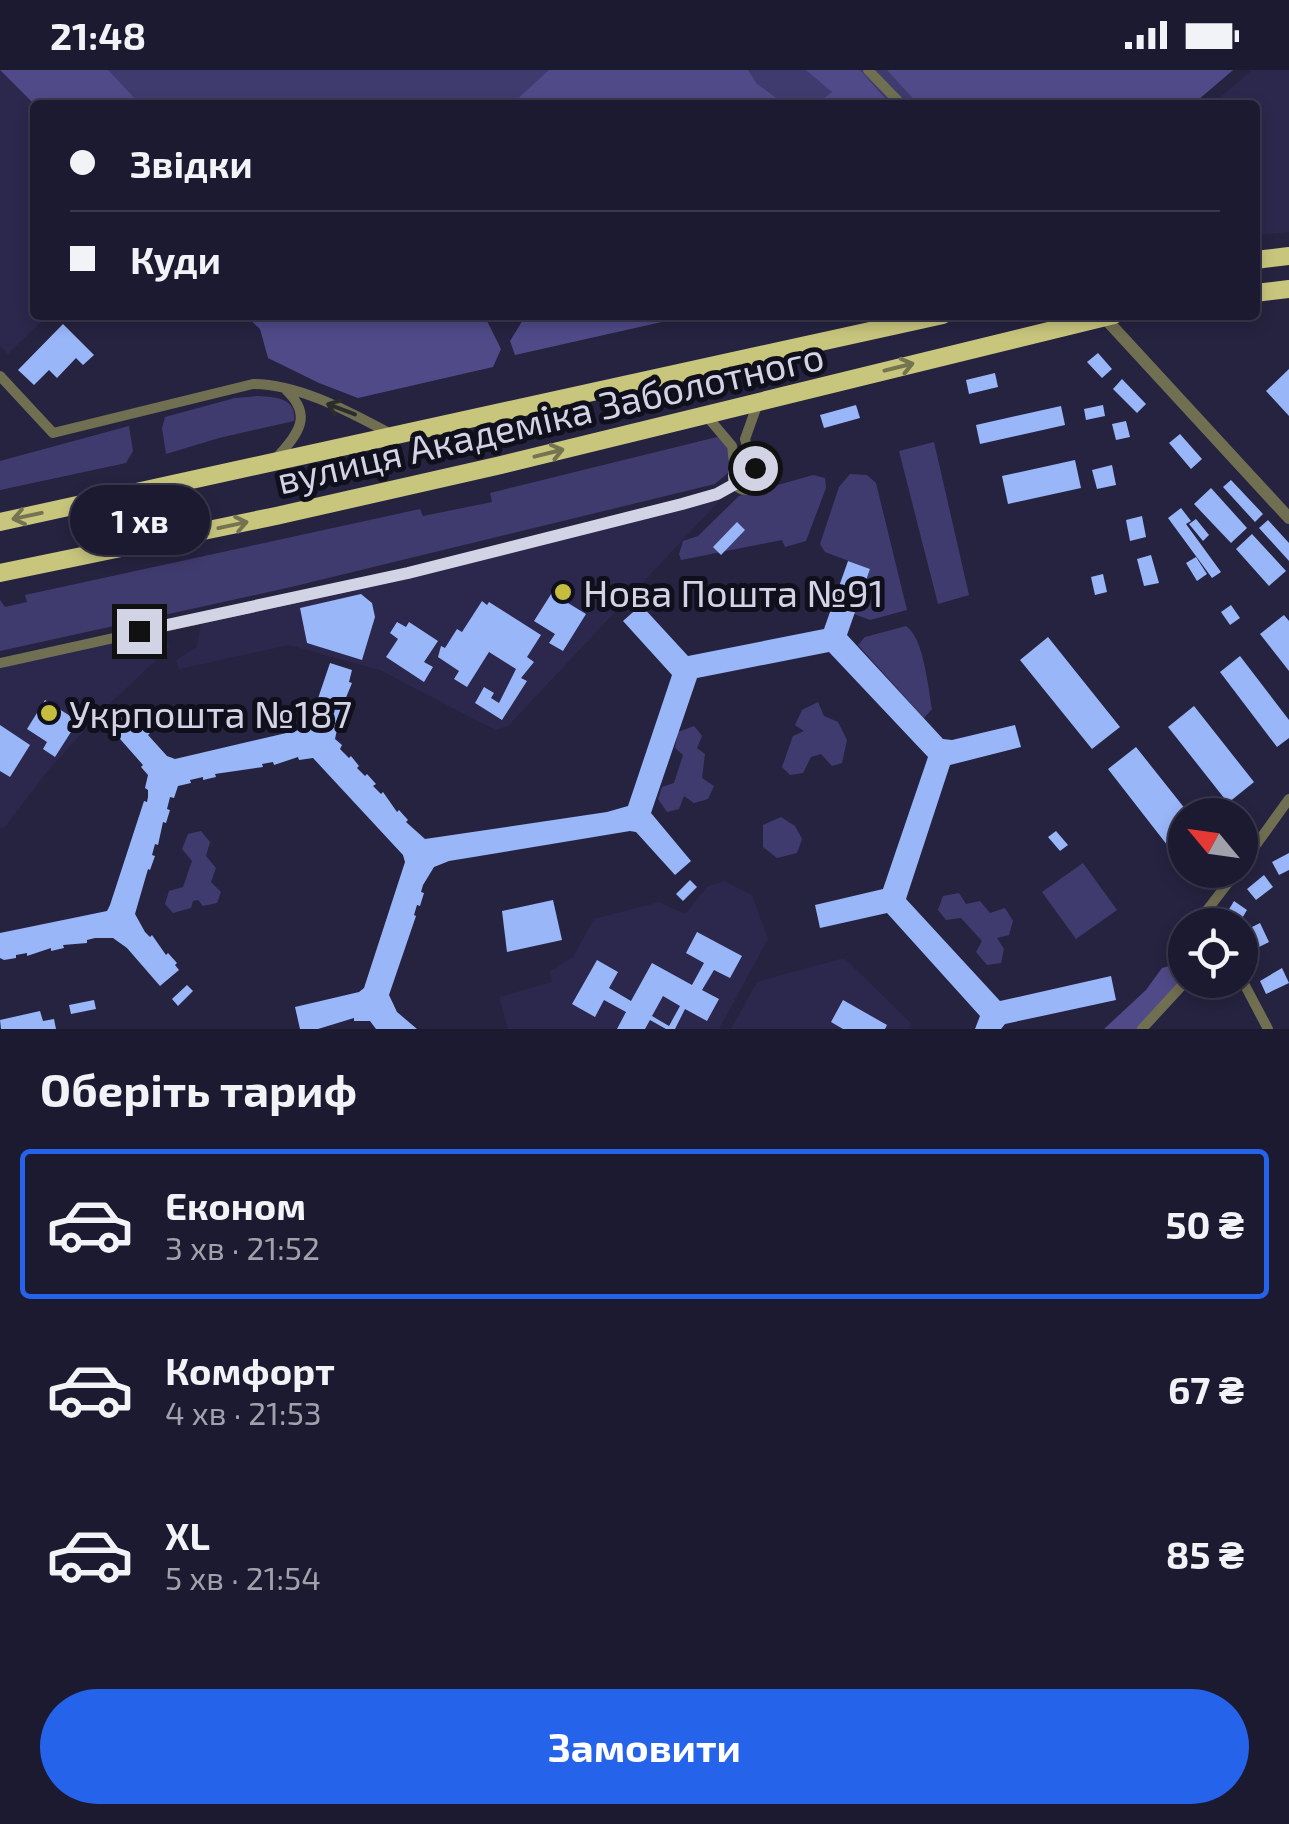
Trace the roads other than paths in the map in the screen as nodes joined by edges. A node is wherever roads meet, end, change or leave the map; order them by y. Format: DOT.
graph roads {
  1 [pos="868,70"];
  2 [pos="897,100"];
  3 [pos="1289,256"];
  4 [pos="1260,259"];
  5 [pos="1289,290"];
  6 [pos="1260,293"];
  7 [pos="920,320"];
  8 [pos="1090,320"];
  9 [pos="1111,320"];
  10 [pos="0,376"];
  11 [pos="282,388"];
  12 [pos="759,400"];
  13 [pos="704,414"];
  14 [pos="397,436"];
  15 [pos="271,465"];
  16 [pos="752,465"];
  17 [pos="734,470"];
  18 [pos="735,484"];
  19 [pos="1289,518"];
  20 [pos="0,522"];
  21 [pos="0,573"];
  22 [pos="0,663"];
  23 [pos="1289,799"];
  24 [pos="1258,842"];
  25 [pos="1225,888"];
  26 [pos="1210,908"];
  27 [pos="1170,998"];
  28 [pos="1252,998"];
  29 [pos="1142,1029"];
  30 [pos="1268,1029"];
  1 -- 2 [label="street"];
  3 -- 4 [label="highway"];
  5 -- 6 [label="highway"];
  7 -- 14 [label="highway, вулиця Академіка Заболотного"];
  12 -- 8 [label="highway, вулиця Академіка Заболотного, one-way"];
  9 -- 19 [label="street"];
  10 -- 11 [label="street"];
  14 -- 11 [label="street, one-way"];
  11 -- 15 [label="street"];
  12 -- 13 [label="highway, вулиця Академіка Заболотного"];
  12 -- 16 [label="street"];
  13 -- 17 [label="street"];
  21 -- 13 [label="highway, вулиця Академіка Заболотного, one-way"];
  14 -- 15 [label="highway, вулиця Академіка Заболотного"];
  15 -- 20 [label="highway, вулиця Академіка Заболотного, one-way"];
  16 -- 17 [label="street"];
  16 -- 18 [label="street"];
  17 -- 18 [label="street"];
  18 -- 22 [label="street"];
  23 -- 24 [label="street"];
  25 -- 26 [label="street"];
  27 -- 29 [label="street"];
  28 -- 30 [label="street"];
}
